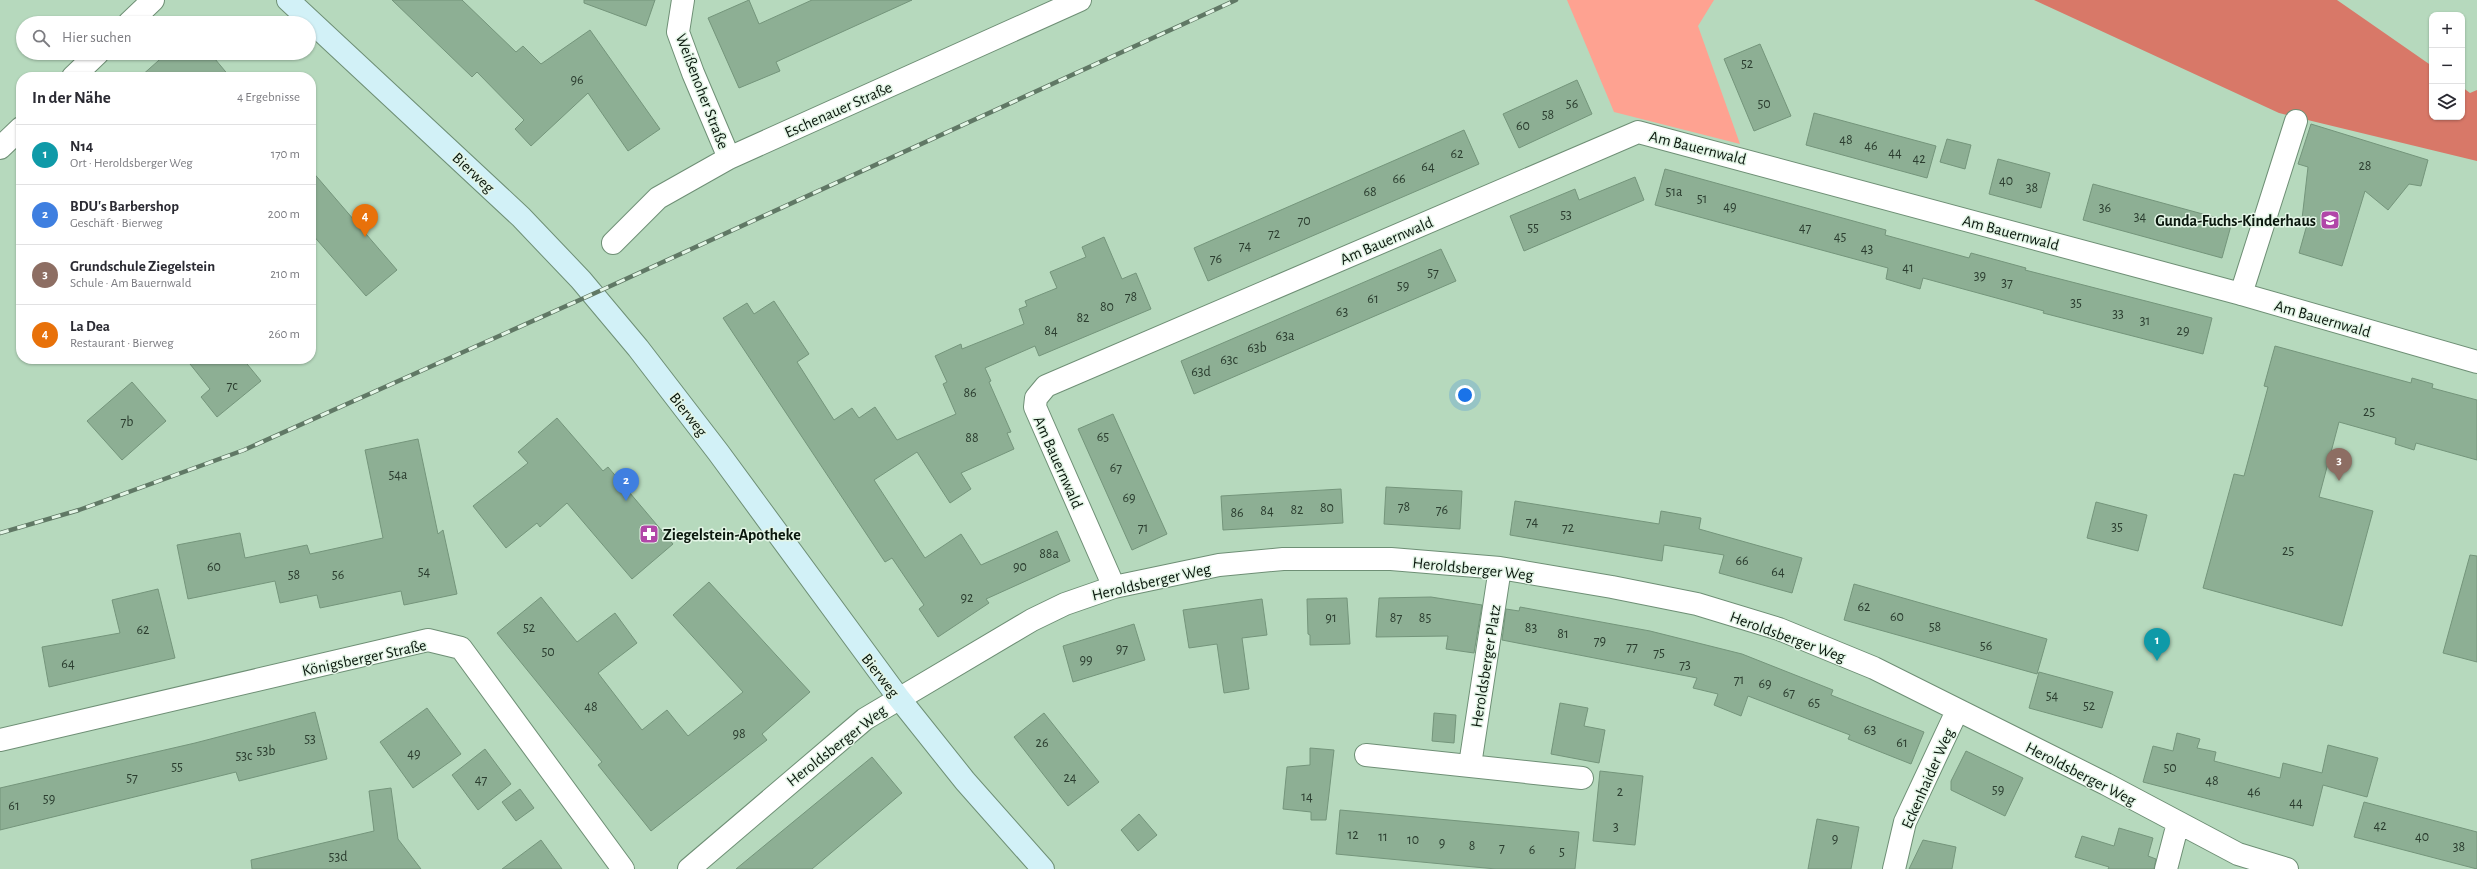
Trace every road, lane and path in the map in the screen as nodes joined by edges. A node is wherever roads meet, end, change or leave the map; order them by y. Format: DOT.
graph roads {
  1 [pos="152,0"];
  2 [pos="288,0"];
  3 [pos="683,0"];
  4 [pos="1080,0"];
  5 [pos="136,16"];
  6 [pos="305,16"];
  7 [pos="316,26"];
  8 [pos="91,60"];
  9 [pos="78,72"];
  10 [pos="2296,121"];
  11 [pos="16,133"];
  12 [pos="0,148"];
  13 [pos="729,158"];
  14 [pos="613,243"];
  15 [pos="2241,294"];
  16 [pos="2477,362"];
  17 [pos="1500,568"];
  18 [pos="1114,587"];
  19 [pos="898,697"];
  20 [pos="1957,711"];
  21 [pos="0,740"];
  22 [pos="1366,755"];
  23 [pos="1470,765"];
  24 [pos="1582,778"];
  25 [pos="2178,823"];
  26 [pos="623,869"];
  27 [pos="689,869"];
  28 [pos="1043,869"];
  29 [pos="1894,869"];
  30 [pos="2166,869"];
  31 [pos="2287,869"];
  1 -- 5 [label="street"];
  2 -- 6 [label="main road, Bierweg"];
  3 -- 13 [label="street, Weißenoher Straße"];
  4 -- 13 [label="street, Eschenauer Straße"];
  7 -- 19 [label="main road, Bierweg"];
  8 -- 9 [label="street"];
  10 -- 15 [label="street"];
  11 -- 12 [label="street"];
  13 -- 14 [label="street, Eschenauer Straße"];
  15 -- 16 [label="street, Am Bauernwald"];
  15 -- 18 [label="street, Am Bauernwald"];
  17 -- 18 [label="street, Heroldsberger Weg"];
  17 -- 20 [label="street, Heroldsberger Weg"];
  17 -- 23 [label="street, Heroldsberger Platz"];
  18 -- 19 [label="street, Heroldsberger Weg"];
  19 -- 27 [label="street, Heroldsberger Weg"];
  19 -- 28 [label="main road, Bierweg"];
  20 -- 25 [label="street, Heroldsberger Weg"];
  20 -- 29 [label="street, Eckenhaider Weg"];
  21 -- 26 [label="street, Königsberger Straße"];
  22 -- 23 [label="street"];
  23 -- 24 [label="street"];
  25 -- 30 [label="street"];
  25 -- 31 [label="street, Heroldsberger Weg"];
}
